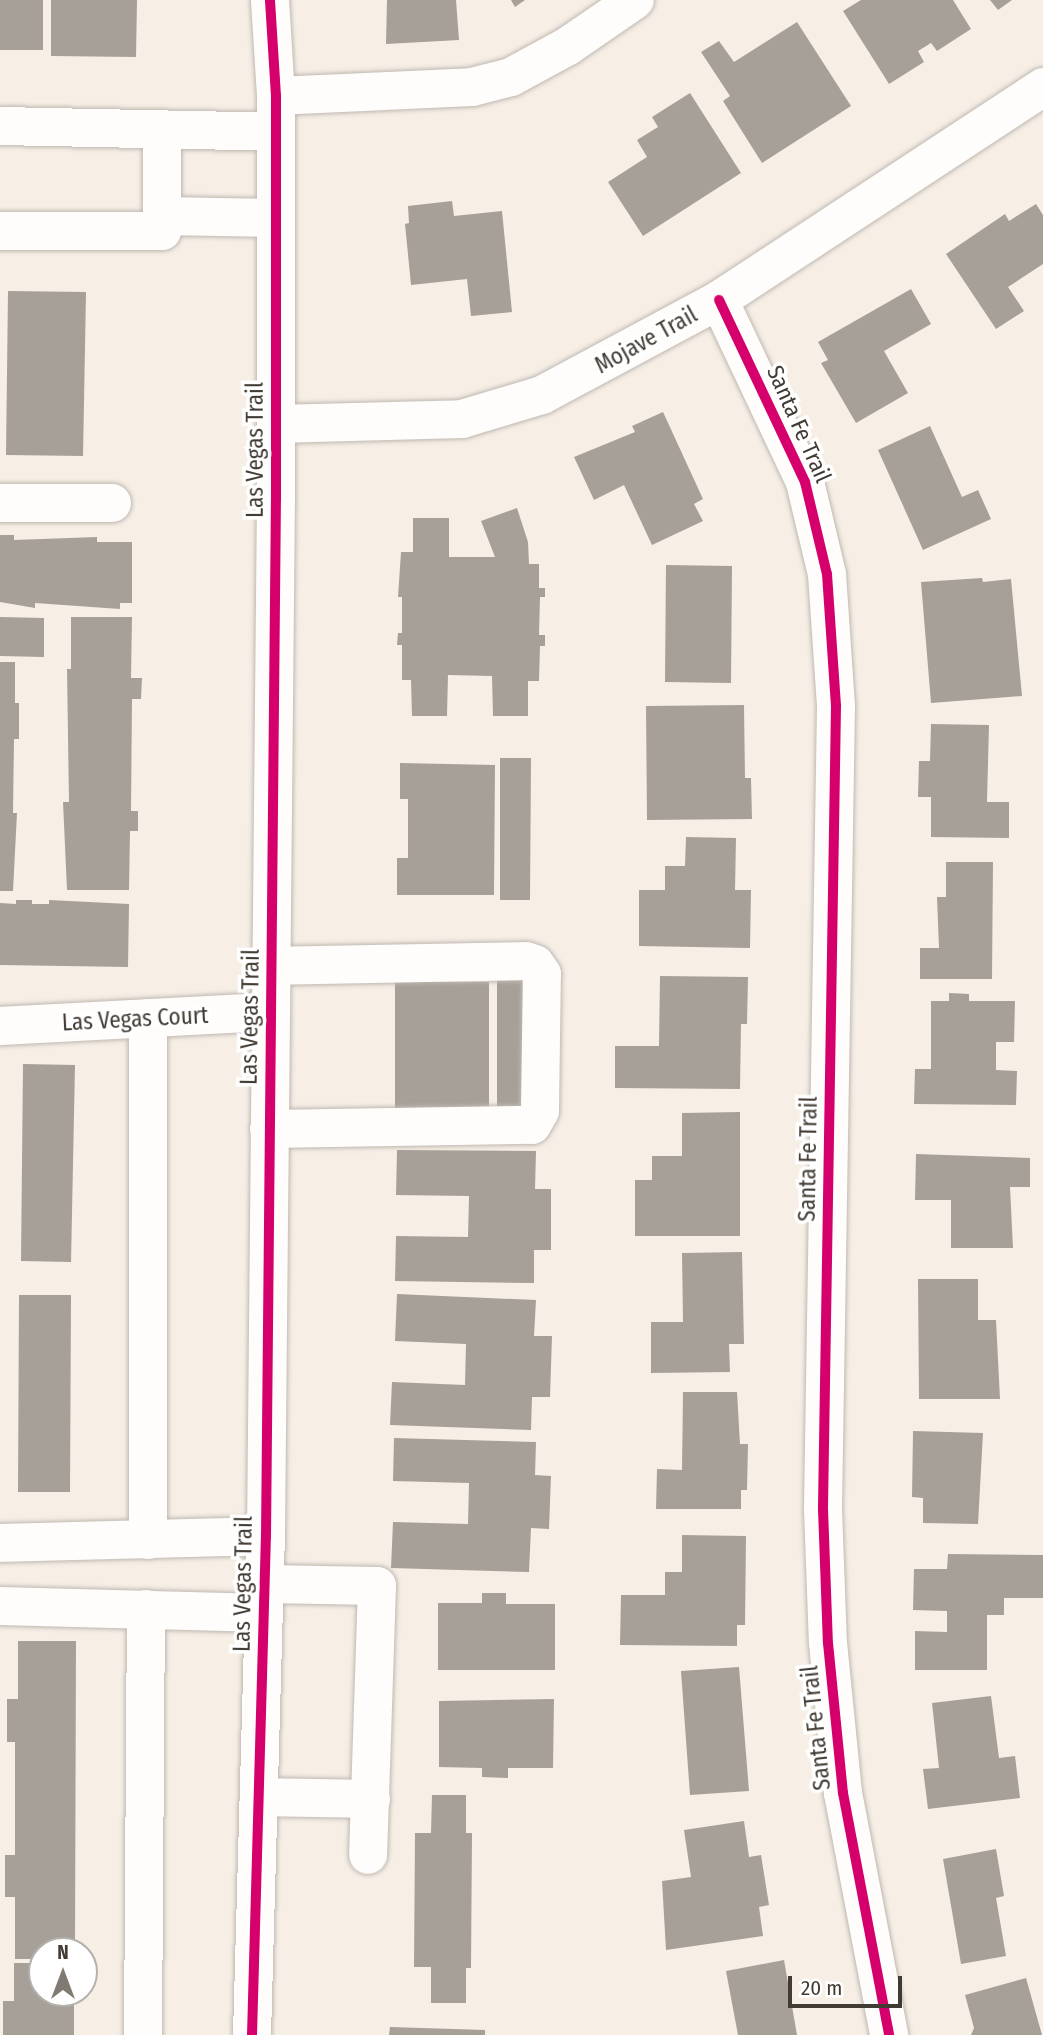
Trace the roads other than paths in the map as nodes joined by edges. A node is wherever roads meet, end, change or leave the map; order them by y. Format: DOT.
graph roads {
  1 [pos="270,0"];
  2 [pos="635,0"];
  3 [pos="1043,87"];
  4 [pos="276,114"];
  5 [pos="0,126"];
  6 [pos="162,129"];
  7 [pos="162,216"];
  8 [pos="276,218"];
  9 [pos="0,231"];
  10 [pos="719,300"];
  11 [pos="276,424"];
  12 [pos="0,503"];
  13 [pos="112,503"];
  14 [pos="271,966"];
  15 [pos="271,1012"];
  16 [pos="148,1018"];
  17 [pos="0,1026"];
  18 [pos="270,1129"];
  19 [pos="266,1536"];
  20 [pos="148,1540"];
  21 [pos="0,1543"];
  22 [pos="264,1599"];
  23 [pos="0,1606"];
  24 [pos="146,1609"];
  25 [pos="259,1797"];
  26 [pos="371,1799"];
  27 [pos="368,1855"];
  28 [pos="143,2035"];
  29 [pos="252,2035"];
  30 [pos="888,2035"];
  1 -- 4 [label="street, Las Vegas Trail"];
  2 -- 4 [label="street"];
  3 -- 10 [label="street, Mojave Trail"];
  4 -- 6 [label="street"];
  4 -- 8 [label="street, Las Vegas Trail"];
  5 -- 6 [label="street"];
  6 -- 7 [label="street"];
  7 -- 8 [label="street"];
  7 -- 9 [label="street"];
  8 -- 11 [label="street, Las Vegas Trail"];
  10 -- 11 [label="street, Mojave Trail"];
  10 -- 30 [label="street, Santa Fe Trail"];
  11 -- 14 [label="street, Las Vegas Trail"];
  12 -- 13 [label="street"];
  14 -- 15 [label="street, Las Vegas Trail"];
  14 -- 18 [label="street"];
  15 -- 16 [label="street, Las Vegas Court"];
  15 -- 18 [label="street, Las Vegas Trail"];
  16 -- 17 [label="street, Las Vegas Court"];
  16 -- 20 [label="street"];
  18 -- 19 [label="street, Las Vegas Trail"];
  19 -- 20 [label="street"];
  19 -- 22 [label="street, Las Vegas Trail"];
  20 -- 21 [label="street"];
  22 -- 24 [label="street"];
  22 -- 25 [label="street, Las Vegas Trail"];
  22 -- 26 [label="street"];
  23 -- 24 [label="street"];
  24 -- 28 [label="street"];
  25 -- 26 [label="street"];
  25 -- 29 [label="street, Las Vegas Trail"];
  26 -- 27 [label="street"];
}
